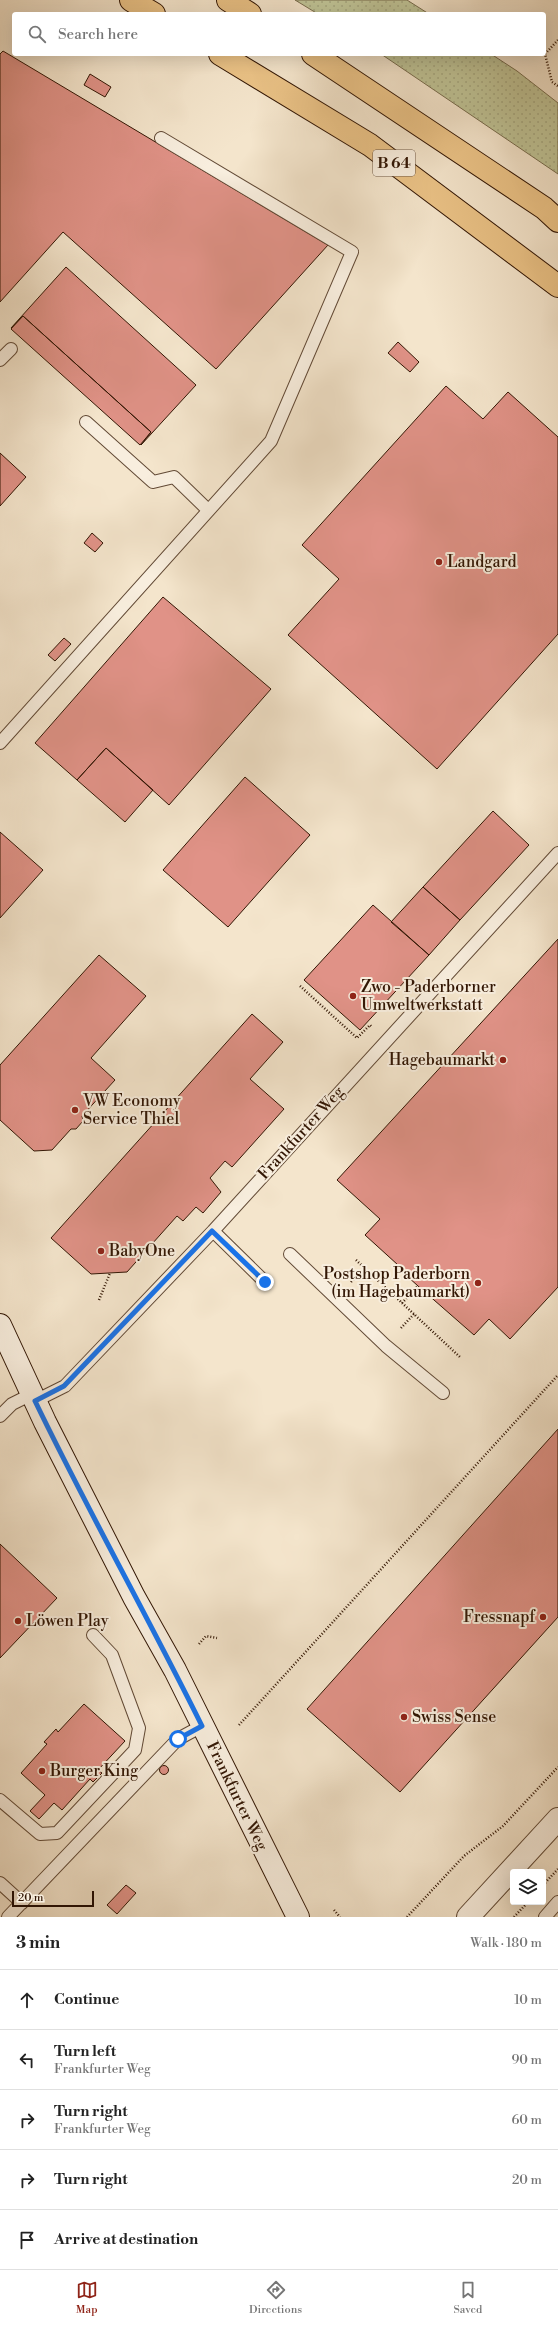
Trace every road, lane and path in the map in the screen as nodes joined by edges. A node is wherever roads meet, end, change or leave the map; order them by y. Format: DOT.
graph roads {
  1 [pos="131,0"];
  2 [pos="228,0"];
  3 [pos="151,12"];
  4 [pos="247,12"];
  5 [pos="558,40"];
  6 [pos="546,52"];
  7 [pos="223,56"];
  8 [pos="316,56"];
  9 [pos="545,56"];
  10 [pos="558,86"];
  11 [pos="161,138"];
  12 [pos="558,220"];
  13 [pos="558,286"];
  14 [pos="11,349"];
  15 [pos="0,360"];
  16 [pos="86,422"];
  17 [pos="208,510"];
  18 [pos="0,742"];
  19 [pos="558,853"];
  20 [pos="300,986"];
  21 [pos="366,1029"];
  22 [pos="212,1231"];
  23 [pos="290,1254"];
  24 [pos="356,1260"];
  25 [pos="364,1268"];
  26 [pos="110,1273"];
  27 [pos="265,1282"];
  28 [pos="351,1282"];
  29 [pos="418,1286"];
  30 [pos="99,1300"];
  31 [pos="402,1304"];
  32 [pos="414,1314"];
  33 [pos="0,1325"];
  34 [pos="400,1328"];
  35 [pos="461,1358"];
  36 [pos="558,1374"];
  37 [pos="443,1393"];
  38 [pos="34,1398"];
  39 [pos="0,1416"];
  40 [pos="93,1635"];
  41 [pos="217,1638"];
  42 [pos="199,1644"];
  43 [pos="239,1725"];
  44 [pos="202,1726"];
  45 [pos="558,1767"];
  46 [pos="0,1800"];
  47 [pos="558,1819"];
  48 [pos="558,1869"];
  49 [pos="0,1883"];
  50 [pos="546,1883"];
  51 [pos="558,1902"];
  52 [pos="22,1903"];
  53 [pos="525,1905"];
  54 [pos="296,1916"];
  55 [pos="8,1917"];
  56 [pos="336,1917"];
  57 [pos="340,1917"];
  58 [pos="407,1917"];
  59 [pos="468,1917"];
  60 [pos="514,1917"];
  61 [pos="545,1917"];
  1 -- 3 [label="highway"];
  2 -- 4 [label="highway"];
  5 -- 6 [label="path"];
  7 -- 13 [label="highway, B 64"];
  8 -- 12 [label="highway, B 64"];
  9 -- 10 [label="path"];
  11 -- 17 [label="lane"];
  14 -- 15 [label="lane"];
  16 -- 17 [label="lane"];
  17 -- 18 [label="lane"];
  19 -- 22 [label="lane, Frankfurter Weg"];
  20 -- 21 [label="path"];
  22 -- 27 [label="lane"];
  22 -- 38 [label="lane, Frankfurter Weg"];
  23 -- 37 [label="lane"];
  24 -- 25 [label="path"];
  25 -- 28 [label="path"];
  25 -- 31 [label="path"];
  26 -- 30 [label="path"];
  29 -- 31 [label="path"];
  31 -- 32 [label="path"];
  32 -- 34 [label="path"];
  32 -- 35 [label="path"];
  33 -- 38 [label="main road, Frankfurter Weg"];
  36 -- 43 [label="path"];
  38 -- 39 [label="lane"];
  38 -- 44 [label="main road, Frankfurter Weg"];
  40 -- 46 [label="lane"];
  41 -- 42 [label="path"];
  44 -- 52 [label="lane"];
  44 -- 54 [label="main road, Frankfurter Weg"];
  45 -- 58 [label="path"];
  47 -- 59 [label="main road"];
  48 -- 50 [label="path"];
  49 -- 52 [label="lane"];
  51 -- 61 [label="lane"];
  52 -- 55 [label="lane"];
  53 -- 60 [label="path"];
  56 -- 57 [label="path"];
}
